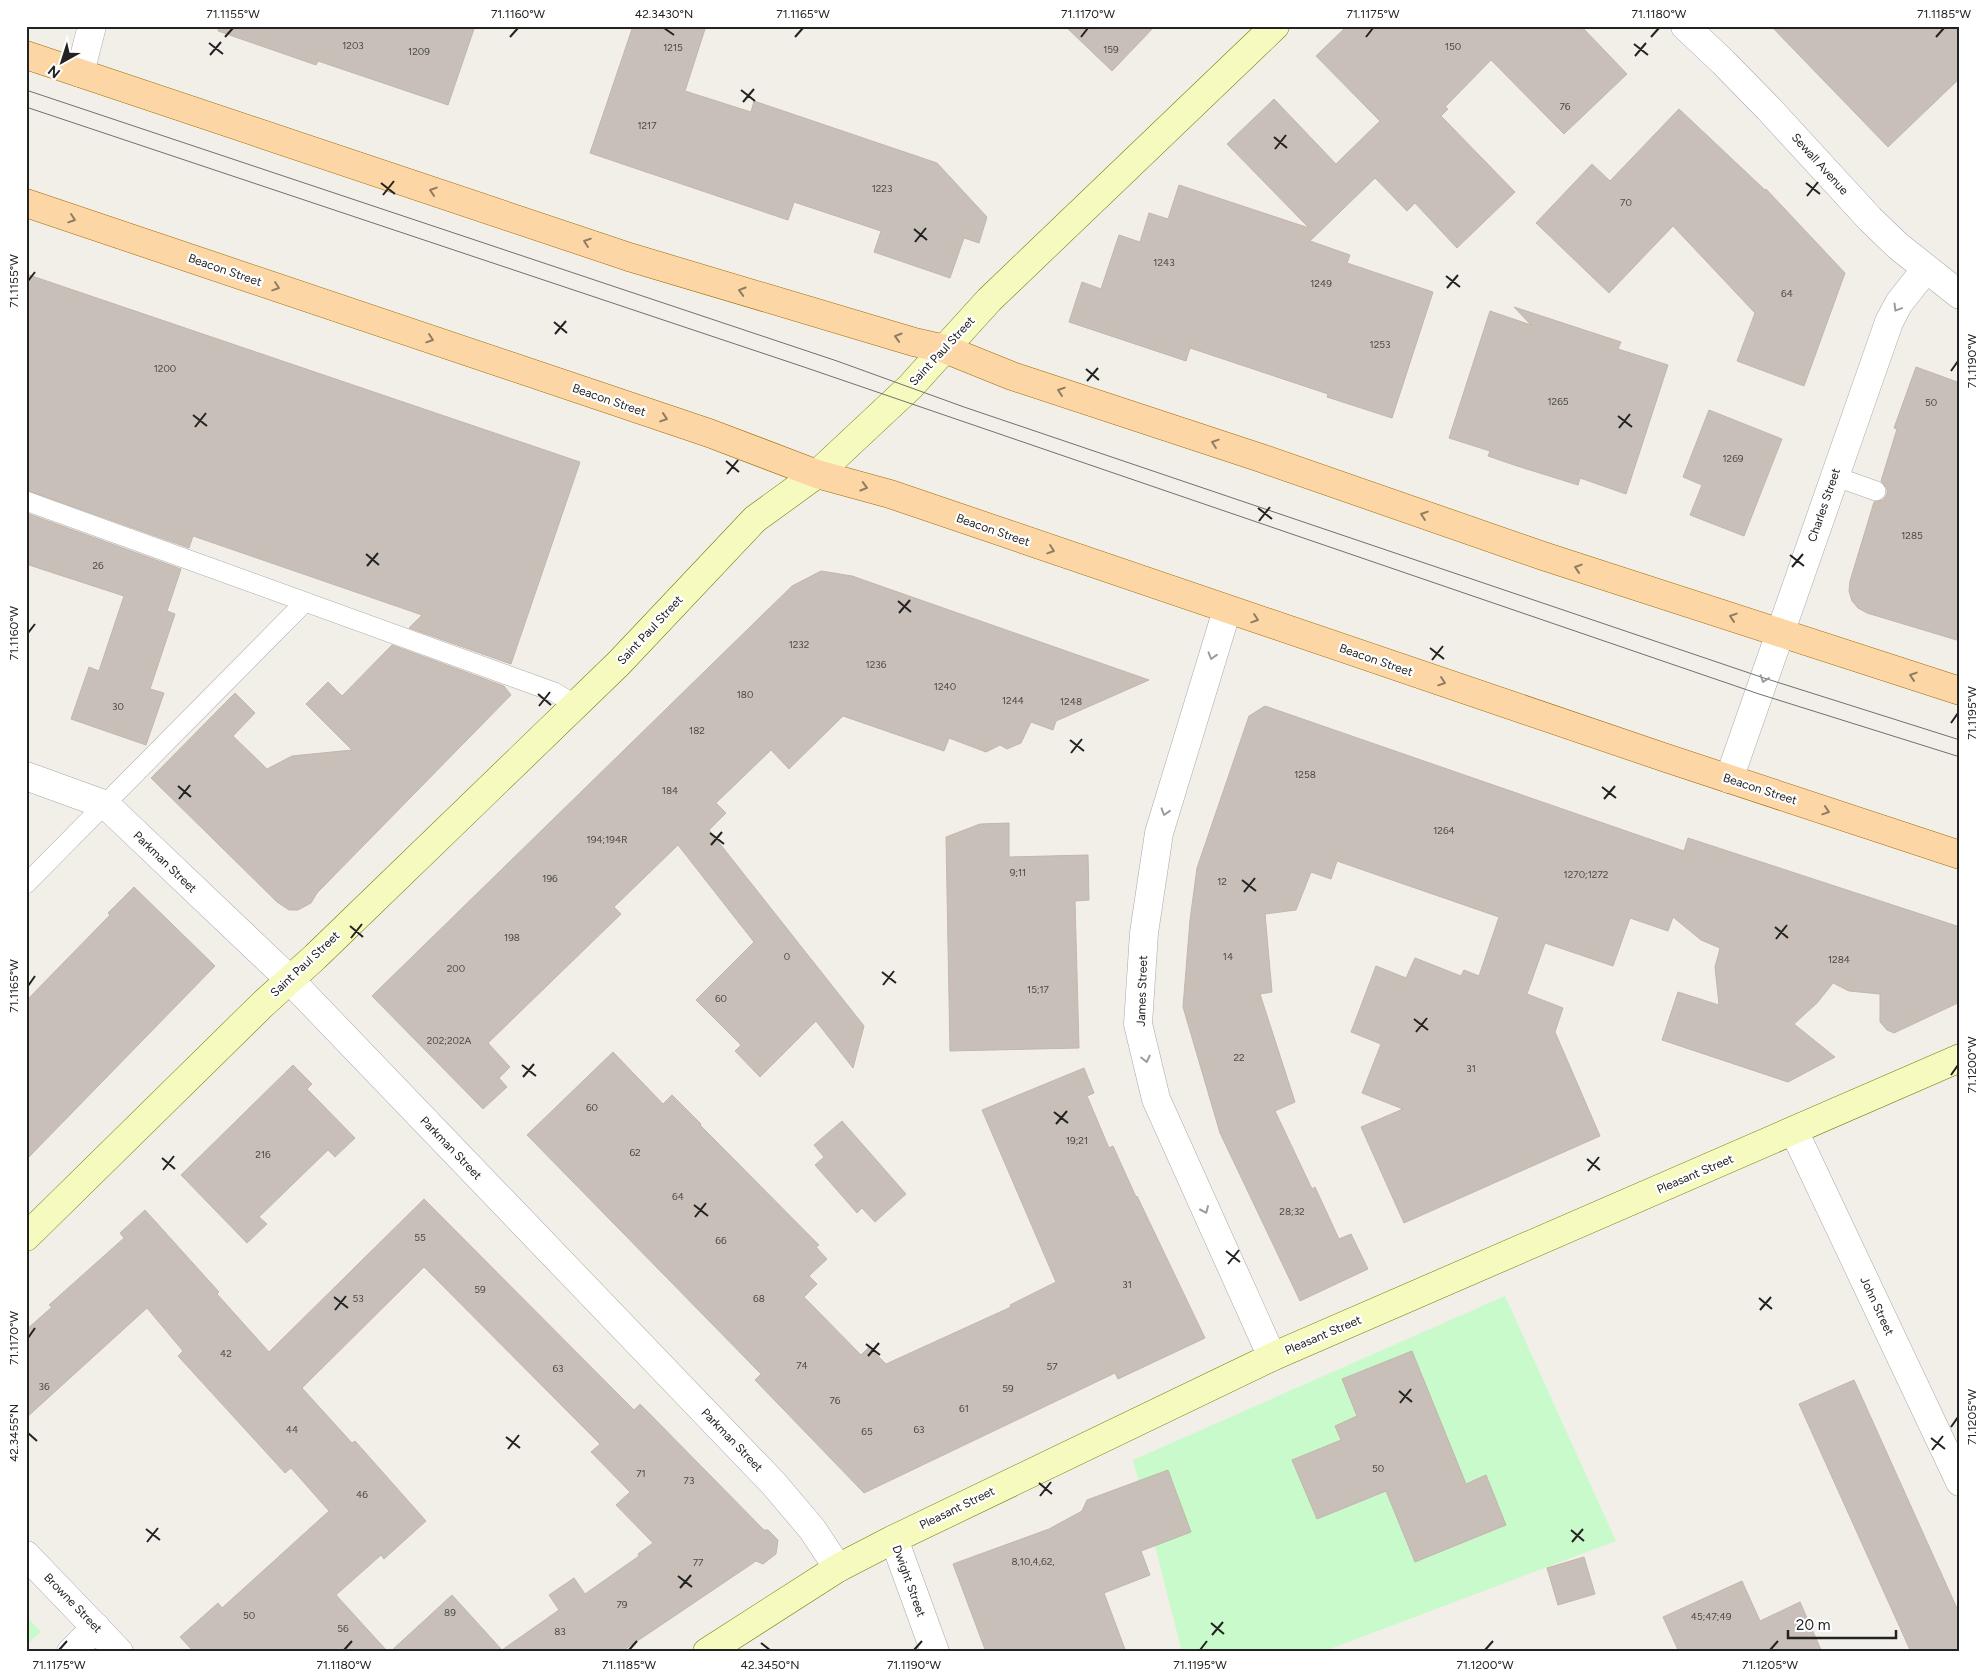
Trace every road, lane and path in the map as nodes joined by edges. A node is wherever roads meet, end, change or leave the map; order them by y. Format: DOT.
graph roads {
  1 [pos="92,26"];
  2 [pos="1275,26"];
  3 [pos="1685,26"];
  4 [pos="26,55"];
  5 [pos="80,73"];
  6 [pos="26,203"];
  7 [pos="1926,269"];
  8 [pos="1960,295"];
  9 [pos="945,349"];
  10 [pos="817,474"];
  11 [pos="1834,476"];
  12 [pos="1876,491"];
  13 [pos="26,501"];
  14 [pos="305,602"];
  15 [pos="1227,610"];
  16 [pos="1779,633"];
  17 [pos="1960,691"];
  18 [pos="576,705"];
  19 [pos="26,776"];
  20 [pos="1730,779"];
  21 [pos="106,805"];
  22 [pos="1960,855"];
  23 [pos="26,884"];
  24 [pos="289,980"];
  25 [pos="1960,1058"];
  26 [pos="1794,1130"];
  27 [pos="26,1237"];
  28 [pos="1272,1357"];
  29 [pos="1960,1482"];
  30 [pos="894,1539"];
  31 [pos="26,1554"];
  32 [pos="838,1568"];
  33 [pos="96,1627"];
  34 [pos="71,1652"];
  35 [pos="119,1652"];
  36 [pos="707,1652"];
  37 [pos="935,1652"];
  1 -- 5 [label="street"];
  2 -- 9 [label="main road, Saint Paul Street"];
  3 -- 7 [label="street, Sewall Avenue"];
  4 -- 5 [label="main road"];
  9 -- 5 [label="main road, one-way"];
  6 -- 10 [label="main road, Beacon Street, one-way"];
  7 -- 8 [label="street, Sewall Avenue"];
  7 -- 11 [label="street, Charles Street, one-way"];
  9 -- 10 [label="main road, Saint Paul Street"];
  16 -- 9 [label="main road, one-way"];
  10 -- 15 [label="main road, Beacon Street, one-way"];
  10 -- 18 [label="main road, Saint Paul Street"];
  11 -- 12 [label="lane"];
  11 -- 16 [label="street, Charles Street"];
  13 -- 14 [label="lane"];
  14 -- 18 [label="lane"];
  14 -- 21 [label="lane"];
  15 -- 20 [label="main road, Beacon Street, one-way"];
  15 -- 28 [label="street, James Street, one-way"];
  17 -- 16 [label="main road, one-way"];
  16 -- 20 [label="street, Charles Street, one-way"];
  18 -- 24 [label="main road, Saint Paul Street"];
  19 -- 21 [label="street, Parkman Street"];
  20 -- 22 [label="main road, Beacon Street, one-way"];
  21 -- 23 [label="lane"];
  21 -- 24 [label="street, Parkman Street"];
  24 -- 27 [label="main road, Saint Paul Street"];
  24 -- 32 [label="street, Parkman Street"];
  25 -- 26 [label="main road, Pleasant Street"];
  26 -- 28 [label="main road, Pleasant Street"];
  26 -- 29 [label="street, John Street"];
  28 -- 30 [label="main road, Pleasant Street"];
  30 -- 32 [label="main road, Pleasant Street"];
  30 -- 37 [label="street, Dwight Street"];
  31 -- 33 [label="street, Browne Street"];
  32 -- 36 [label="main road, Pleasant Street"];
  33 -- 34 [label="street"];
  33 -- 35 [label="street, Browne Street"];
}
